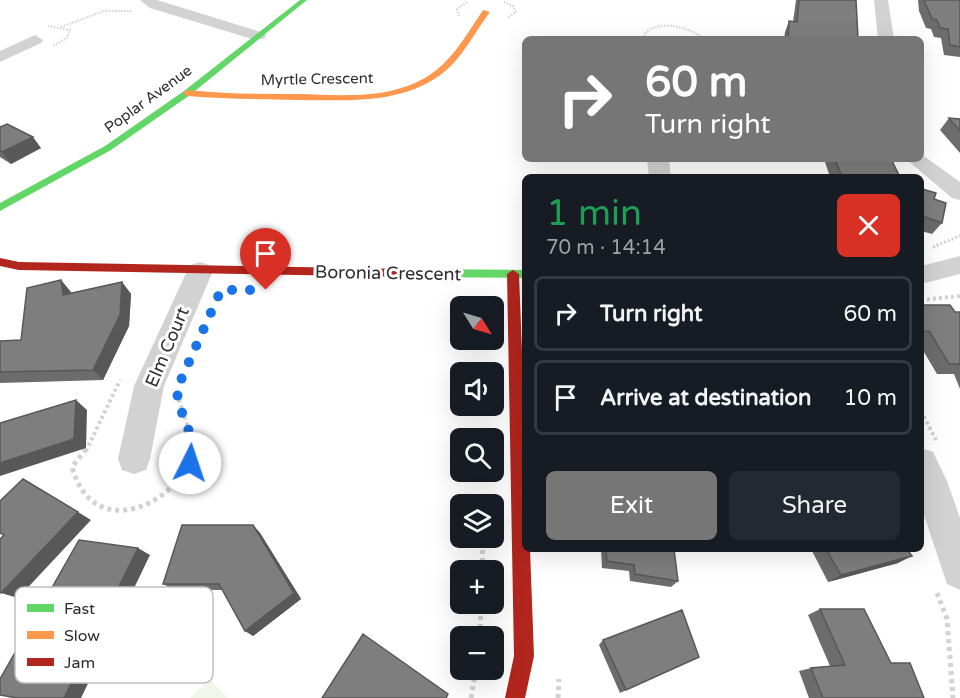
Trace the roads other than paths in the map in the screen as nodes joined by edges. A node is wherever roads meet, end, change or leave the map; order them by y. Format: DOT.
graph roads {
  1 [pos="147,0"];
  2 [pos="304,0"];
  3 [pos="881,0"];
  4 [pos="486,12"];
  5 [pos="258,36"];
  6 [pos="886,36"];
  7 [pos="35,40"];
  8 [pos="0,57"];
  9 [pos="187,93"];
  10 [pos="921,162"];
  11 [pos="960,193"];
  12 [pos="0,208"];
  13 [pos="924,263"];
  14 [pos="6,265"];
  15 [pos="960,265"];
  16 [pos="200,271"];
  17 [pos="519,274"];
  18 [pos="134,459"];
  19 [pos="522,465"];
  20 [pos="924,469"];
  21 [pos="523,552"];
  22 [pos="947,578"];
  23 [pos="515,698"];
  1 -- 5 [label="street"];
  2 -- 5 [label="street, Poplar Avenue"];
  3 -- 6 [label="street"];
  4 -- 9 [label="street, Myrtle Crescent"];
  5 -- 9 [label="street, Poplar Avenue"];
  7 -- 8 [label="street"];
  9 -- 12 [label="street, Poplar Avenue"];
  10 -- 11 [label="street"];
  13 -- 15 [label="street"];
  14 -- 16 [label="street, Boronia Crescent"];
  16 -- 17 [label="street, Boronia Crescent"];
  16 -- 18 [label="street, Elm Court"];
  17 -- 19 [label="street"];
  20 -- 22 [label="street"];
  21 -- 23 [label="street"];
}
